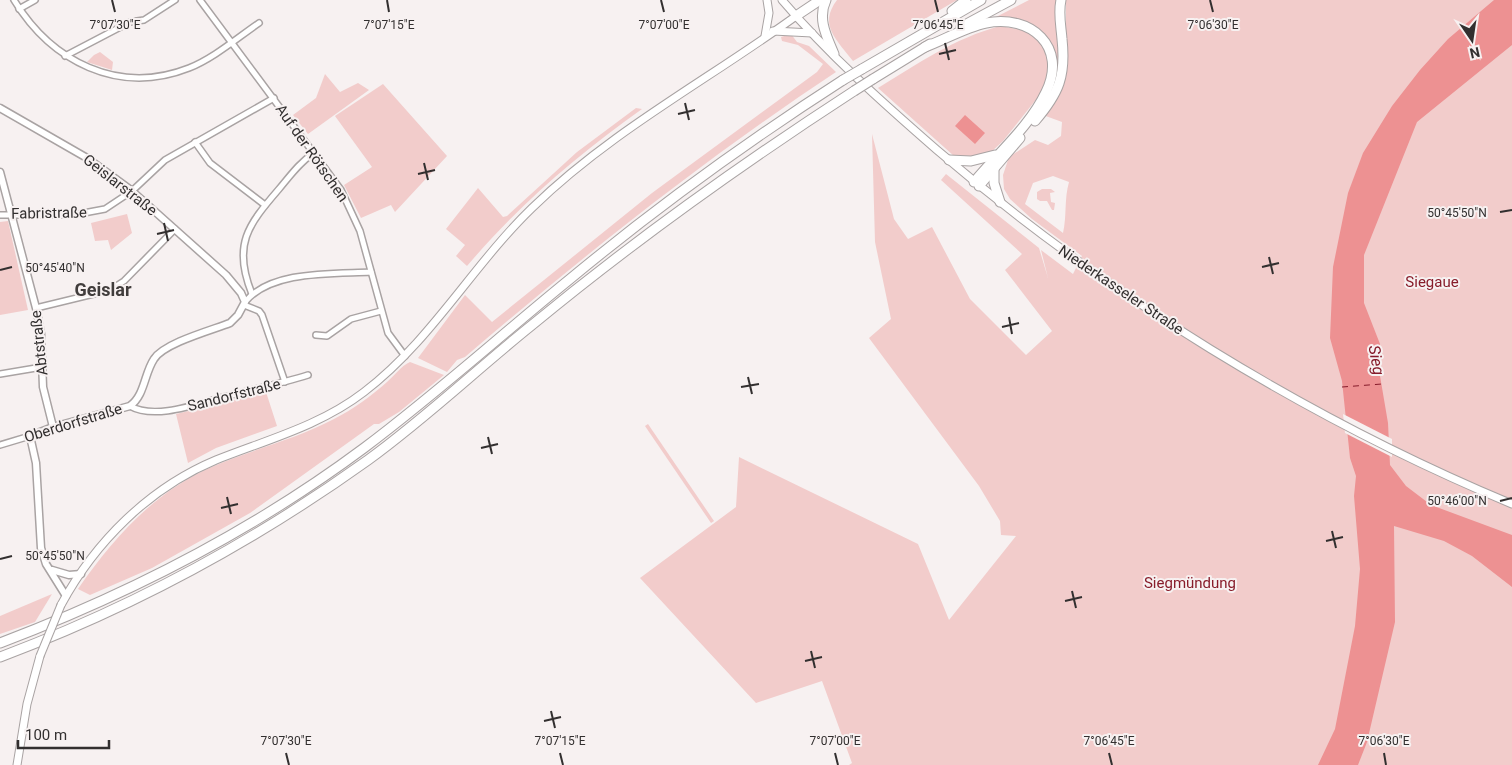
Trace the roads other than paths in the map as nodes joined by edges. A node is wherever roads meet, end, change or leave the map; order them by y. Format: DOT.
graph roads {
  1 [pos="14,0"];
  2 [pos="35,0"];
  3 [pos="175,0"];
  4 [pos="200,0"];
  5 [pos="767,0"];
  6 [pos="782,0"];
  7 [pos="820,0"];
  8 [pos="826,0"];
  9 [pos="966,0"];
  10 [pos="981,0"];
  11 [pos="1011,0"];
  12 [pos="1060,0"];
  13 [pos="19,8"];
  14 [pos="796,16"];
  15 [pos="259,23"];
  16 [pos="935,25"];
  17 [pos="773,31"];
  18 [pos="812,33"];
  19 [pos="765,36"];
  20 [pos="231,42"];
  21 [pos="925,47"];
  22 [pos="834,54"];
  23 [pos="65,56"];
  24 [pos="274,98"];
  25 [pos="0,108"];
  26 [pos="196,142"];
  27 [pos="314,153"];
  28 [pos="998,154"];
  29 [pos="949,160"];
  30 [pos="994,168"];
  31 [pos="0,172"];
  32 [pos="977,184"];
  33 [pos="132,191"];
  34 [pos="1000,202"];
  35 [pos="265,205"];
  36 [pos="0,215"];
  37 [pos="12,215"];
  38 [pos="176,229"];
  39 [pos="371,272"];
  40 [pos="252,294"];
  41 [pos="244,303"];
  42 [pos="36,308"];
  43 [pos="381,311"];
  44 [pos="316,335"];
  45 [pos="405,356"];
  46 [pos="42,367"];
  47 [pos="0,374"];
  48 [pos="308,375"];
  49 [pos="285,382"];
  50 [pos="130,406"];
  51 [pos="53,427"];
  52 [pos="30,436"];
  53 [pos="0,445"];
  54 [pos="1512,504"];
  55 [pos="52,570"];
  56 [pos="81,574"];
  57 [pos="66,596"];
  58 [pos="0,643"];
  59 [pos="0,657"];
  60 [pos="17,765"];
  1 -- 13 [label="street"];
  2 -- 13 [label="street"];
  3 -- 23 [label="street"];
  4 -- 20 [label="street, Auf der Rötschen"];
  5 -- 19 [label="main road"];
  6 -- 14 [label="main road, Niederkasseler Straße"];
  7 -- 14 [label="highway"];
  8 -- 22 [label="highway"];
  9 -- 16 [label="highway"];
  10 -- 16 [label="highway"];
  11 -- 21 [label="highway"];
  12 -- 30 [label="highway"];
  13 -- 23 [label="street"];
  14 -- 17 [label="main road"];
  14 -- 18 [label="main road, Niederkasseler Straße"];
  15 -- 20 [label="street"];
  16 -- 58 [label="highway, bridge"];
  17 -- 18 [label="main road"];
  17 -- 19 [label="main road"];
  18 -- 22 [label="main road, Niederkasseler Straße"];
  19 -- 45 [label="main road"];
  20 -- 23 [label="street"];
  20 -- 24 [label="street, Auf der Rötschen"];
  21 -- 28 [label="highway"];
  21 -- 59 [label="highway, bridge"];
  22 -- 29 [label="main road, Niederkasseler Straße"];
  24 -- 26 [label="street, Fabristraße"];
  24 -- 27 [label="street, Auf der Rötschen"];
  25 -- 33 [label="street, Geislarstraße"];
  26 -- 33 [label="street, Fabristraße"];
  26 -- 35 [label="street"];
  27 -- 35 [label="street"];
  27 -- 39 [label="street, Auf der Rötschen"];
  28 -- 29 [label="highway"];
  28 -- 32 [label="highway"];
  29 -- 32 [label="main road, Niederkasseler Straße"];
  30 -- 32 [label="highway"];
  30 -- 34 [label="highway"];
  31 -- 37 [label="street, Abtstraße"];
  32 -- 34 [label="main road, Niederkasseler Straße"];
  33 -- 37 [label="street, Fabristraße"];
  33 -- 38 [label="street, Geislarstraße"];
  34 -- 54 [label="main road, Niederkasseler Straße"];
  35 -- 40 [label="street"];
  36 -- 37 [label="street, Fabristraße"];
  37 -- 42 [label="street, Abtstraße"];
  38 -- 41 [label="street, Geislarstraße"];
  38 -- 42 [label="street"];
  39 -- 40 [label="street"];
  39 -- 43 [label="street, Auf der Rötschen"];
  40 -- 41 [label="street"];
  41 -- 49 [label="street"];
  41 -- 50 [label="street, Oberdorfstraße"];
  42 -- 46 [label="street, Abtstraße"];
  43 -- 44 [label="street"];
  43 -- 45 [label="street, Auf der Rötschen"];
  45 -- 56 [label="main road"];
  46 -- 47 [label="street"];
  46 -- 51 [label="street, Abtstraße"];
  48 -- 49 [label="street, Sandorfstraße"];
  49 -- 50 [label="street, Sandorfstraße"];
  50 -- 51 [label="street, Oberdorfstraße"];
  51 -- 52 [label="street, Oberdorfstraße"];
  52 -- 53 [label="street, Oberdorfstraße"];
  52 -- 55 [label="street"];
  55 -- 56 [label="street"];
  55 -- 57 [label="street"];
  56 -- 57 [label="main road"];
  57 -- 60 [label="main road, bridge"];
}
